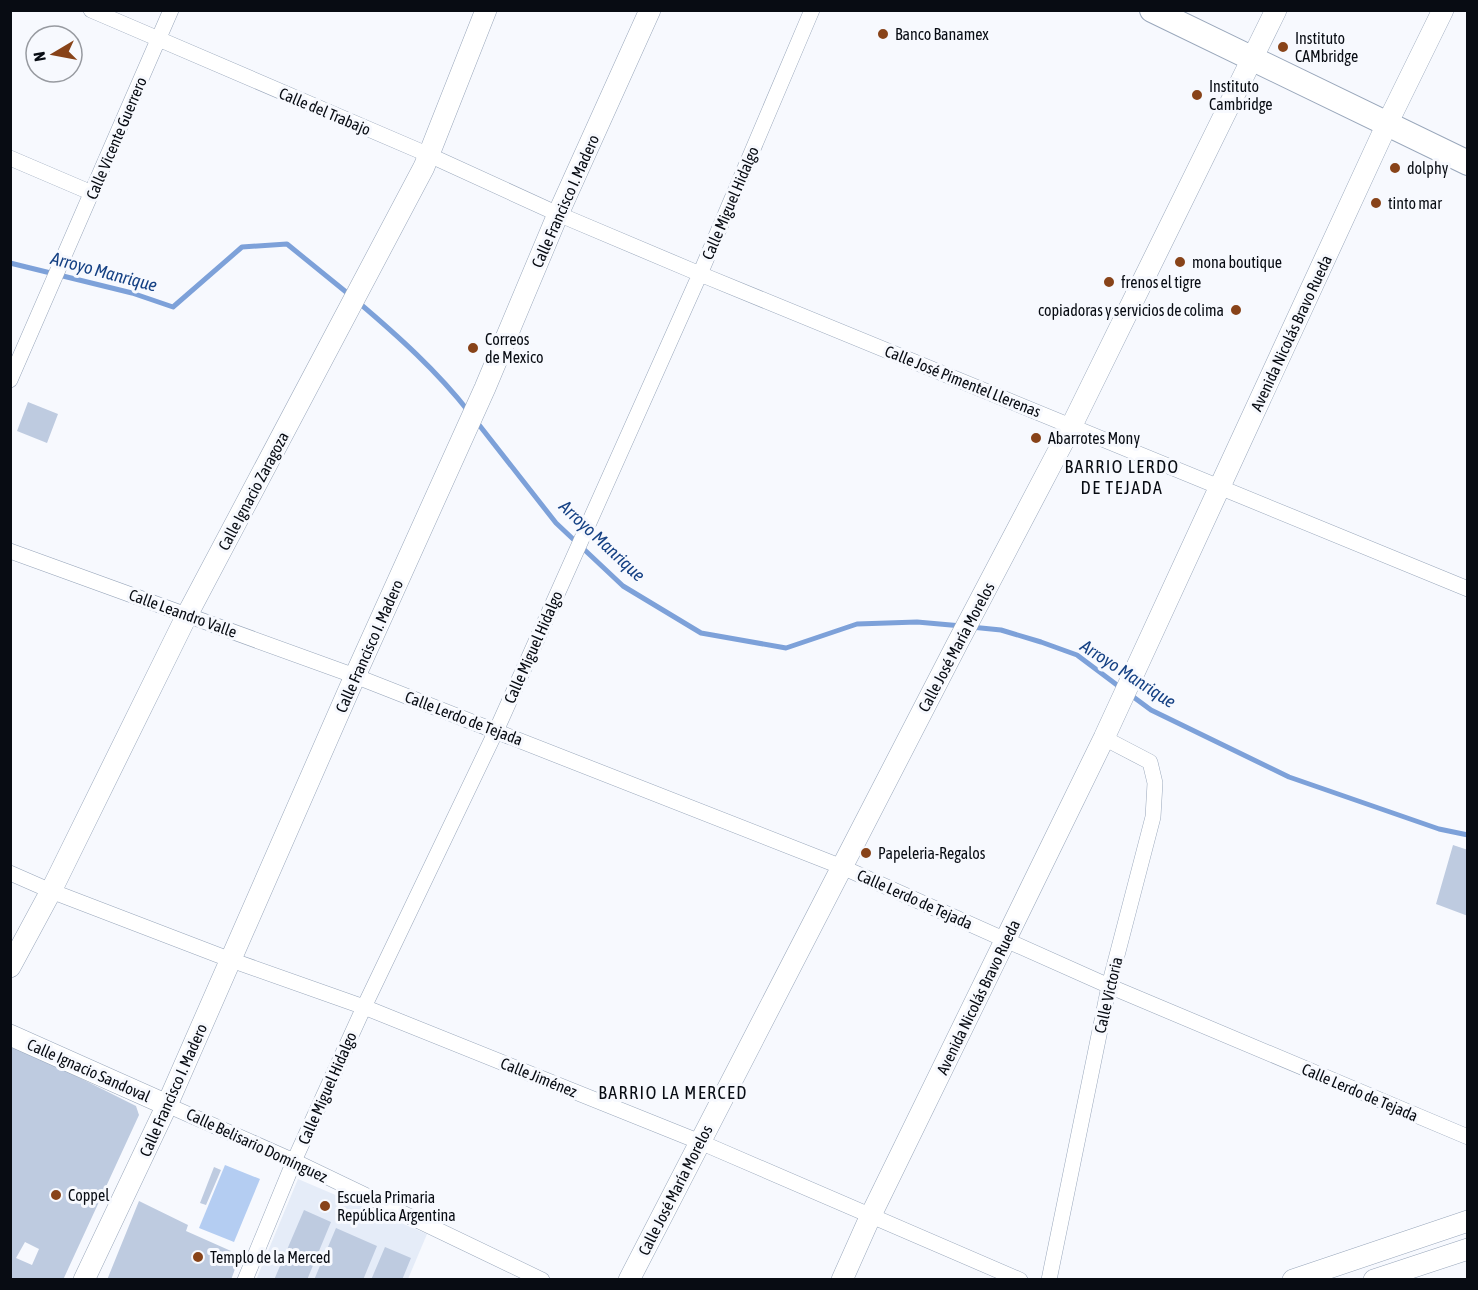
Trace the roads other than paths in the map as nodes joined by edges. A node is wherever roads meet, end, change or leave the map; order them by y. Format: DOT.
graph roads {
  1 [pos="91,10"];
  2 [pos="171,10"];
  3 [pos="486,10"];
  4 [pos="650,10"];
  5 [pos="812,10"];
  6 [pos="1152,10"];
  7 [pos="1276,10"];
  8 [pos="1443,10"];
  9 [pos="158,39"];
  10 [pos="1252,59"];
  11 [pos="1387,124"];
  12 [pos="429,155"];
  13 [pos="10,158"];
  14 [pos="1467,163"];
  15 [pos="92,193"];
  16 [pos="558,214"];
  17 [pos="700,274"];
  18 [pos="10,380"];
  19 [pos="1072,425"];
  20 [pos="1220,488"];
  21 [pos="10,551"];
  22 [pos="1467,589"];
  23 [pos="188,615"];
  24 [pos="355,676"];
  25 [pos="496,731"];
  26 [pos="1104,738"];
  27 [pos="842,867"];
  28 [pos="10,873"];
  29 [pos="51,891"];
  30 [pos="1007,940"];
  31 [pos="231,960"];
  32 [pos="10,967"];
  33 [pos="1109,986"];
  34 [pos="364,1007"];
  35 [pos="10,1035"];
  36 [pos="167,1105"];
  37 [pos="1467,1137"];
  38 [pos="700,1142"];
  39 [pos="294,1161"];
  40 [pos="871,1215"];
  41 [pos="1467,1221"];
  42 [pos="1467,1249"];
  43 [pos="84,1280"];
  44 [pos="244,1280"];
  45 [pos="542,1280"];
  46 [pos="629,1280"];
  47 [pos="842,1280"];
  48 [pos="1020,1280"];
  49 [pos="1049,1280"];
  50 [pos="1293,1280"];
  51 [pos="1374,1280"];
  1 -- 9 [label="street, Calle del Trabajo"];
  2 -- 9 [label="street, Calle Vicente Guerrero"];
  3 -- 12 [label="street, Calle Ignacio Zaragoza"];
  4 -- 16 [label="street, Calle Francisco I. Madero"];
  5 -- 17 [label="street, Calle Miguel Hidalgo"];
  6 -- 10 [label="main road"];
  7 -- 10 [label="street, Calle José María Morelos"];
  8 -- 11 [label="street, Avenida Nicolás Bravo Rueda"];
  9 -- 12 [label="street, Calle del Trabajo"];
  9 -- 15 [label="street, Calle Vicente Guerrero"];
  10 -- 11 [label="main road"];
  10 -- 19 [label="street, Calle José María Morelos"];
  11 -- 14 [label="main road"];
  11 -- 20 [label="street, Avenida Nicolás Bravo Rueda"];
  12 -- 16 [label="street, Calle del Trabajo"];
  12 -- 23 [label="street, Calle Ignacio Zaragoza"];
  13 -- 15 [label="street"];
  15 -- 18 [label="street, Calle Vicente Guerrero"];
  16 -- 17 [label="street, Calle José Pimentel Llerenas"];
  16 -- 24 [label="street, Calle Francisco I. Madero"];
  17 -- 19 [label="street, Calle José Pimentel Llerenas"];
  17 -- 25 [label="street, Calle Miguel Hidalgo"];
  19 -- 20 [label="street, Calle José Pimentel Llerenas"];
  19 -- 27 [label="street, Calle José María Morelos"];
  20 -- 22 [label="street, Calle José Pimentel Llerenas"];
  20 -- 26 [label="street, Avenida Nicolás Bravo Rueda"];
  21 -- 23 [label="street, Calle Leandro Valle"];
  23 -- 24 [label="street, Calle Leandro Valle"];
  23 -- 29 [label="street, Calle Ignacio Zaragoza"];
  24 -- 25 [label="street, Calle Lerdo de Tejada"];
  24 -- 31 [label="street, Calle Francisco I. Madero"];
  25 -- 27 [label="street, Calle Lerdo de Tejada"];
  25 -- 34 [label="street, Calle Miguel Hidalgo"];
  26 -- 30 [label="street, Avenida Nicolás Bravo Rueda"];
  26 -- 33 [label="street, Calle Victoria"];
  27 -- 30 [label="street, Calle Lerdo de Tejada"];
  27 -- 38 [label="street, Calle José María Morelos"];
  28 -- 29 [label="street, Calle Jiménez"];
  29 -- 31 [label="street, Calle Jiménez"];
  29 -- 32 [label="street, Calle Ignacio Zaragoza"];
  30 -- 33 [label="street, Calle Lerdo de Tejada"];
  30 -- 40 [label="street, Avenida Nicolás Bravo Rueda"];
  31 -- 34 [label="street, Calle Jiménez"];
  31 -- 36 [label="street, Calle Francisco I. Madero"];
  33 -- 37 [label="street, Calle Lerdo de Tejada"];
  33 -- 49 [label="street, Calle Victoria"];
  34 -- 38 [label="street, Calle Jiménez"];
  34 -- 39 [label="street, Calle Miguel Hidalgo"];
  35 -- 36 [label="street, Calle Ignacio Sandoval"];
  36 -- 39 [label="street, Calle Belisario Domínguez"];
  36 -- 43 [label="street, Calle Francisco I. Madero"];
  38 -- 40 [label="street, Calle Jiménez"];
  38 -- 46 [label="street, Calle José María Morelos"];
  39 -- 44 [label="street, Calle Miguel Hidalgo"];
  39 -- 45 [label="street, Calle Belisario Domínguez"];
  40 -- 47 [label="street, Avenida Nicolás Bravo Rueda"];
  40 -- 48 [label="street, Calle Jiménez"];
  41 -- 50 [label="street"];
  42 -- 51 [label="street"];
}
